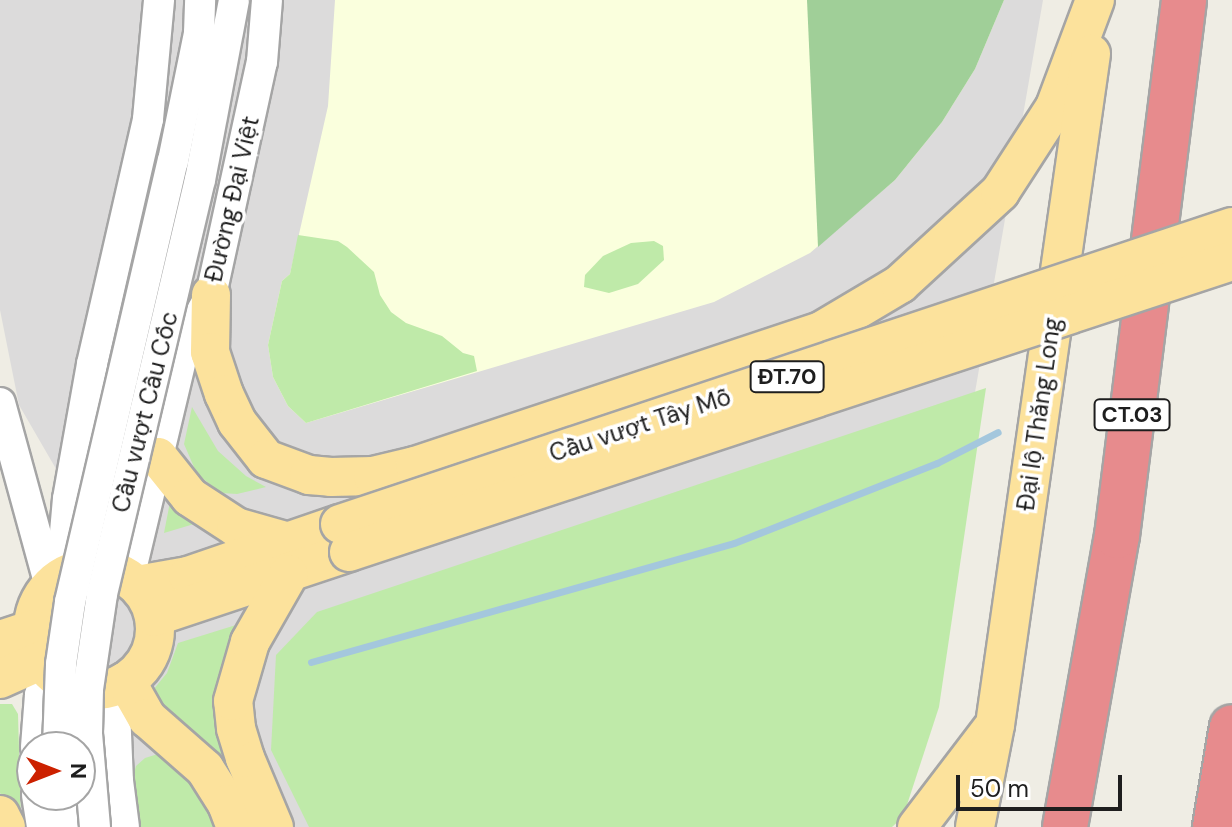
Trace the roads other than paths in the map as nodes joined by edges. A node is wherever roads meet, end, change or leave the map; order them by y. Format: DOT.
graph roads {
  1 [pos="159,0"];
  2 [pos="200,0"];
  3 [pos="234,0"];
  4 [pos="267,0"];
  5 [pos="1097,0"];
  6 [pos="1184,0"];
  7 [pos="1232,227"];
  8 [pos="1232,261"];
  9 [pos="211,295"];
  10 [pos="0,403"];
  11 [pos="158,457"];
  12 [pos="345,538"];
  13 [pos="289,558"];
  14 [pos="56,582"];
  15 [pos="140,593"];
  16 [pos="31,650"];
  17 [pos="0,679"];
  18 [pos="120,684"];
  19 [pos="995,725"];
  20 [pos="1232,727"];
  21 [pos="37,731"];
  22 [pos="59,731"];
  23 [pos="0,815"];
  24 [pos="6,827"];
  25 [pos="95,827"];
  26 [pos="124,827"];
  27 [pos="236,827"];
  28 [pos="274,827"];
  29 [pos="917,827"];
  30 [pos="975,827"];
  31 [pos="1065,827"];
  32 [pos="1215,827"];
  1 -- 14 [label="street"];
  2 -- 22 [label="street, Cầu vượt Cầu Cốc, bridge"];
  3 -- 25 [label="street, Cầu vượt Cầu Cốc, bridge"];
  4 -- 9 [label="street, Đường Đại Việt"];
  5 -- 9 [label="main road"];
  5 -- 19 [label="main road, Đại lộ Thăng Long"];
  6 -- 31 [label="highway, CT.03"];
  7 -- 12 [label="main road, Cầu vượt Tây Mỗ / ĐT.70, bridge"];
  8 -- 12 [label="main road, Cầu vượt Tây Mỗ / ĐT.70, bridge"];
  9 -- 11 [label="street, Đường Đại Việt"];
  10 -- 14 [label="street"];
  11 -- 13 [label="main road"];
  11 -- 15 [label="street, Đường Đại Việt"];
  12 -- 13 [label="main road, Cầu vượt Tây Mỗ / ĐT.70"];
  13 -- 15 [label="main road, Cầu vượt Tây Mỗ / ĐT.70"];
  13 -- 28 [label="main road"];
  14 -- 15 [label="main road"];
  14 -- 16 [label="main road"];
  15 -- 18 [label="main road"];
  16 -- 17 [label="main road"];
  16 -- 18 [label="main road"];
  16 -- 21 [label="street"];
  18 -- 26 [label="street"];
  18 -- 27 [label="main road"];
  19 -- 29 [label="main road"];
  19 -- 30 [label="main road, Đại lộ Thăng Long"];
  20 -- 32 [label="highway"];
  23 -- 24 [label="main road"];
}
